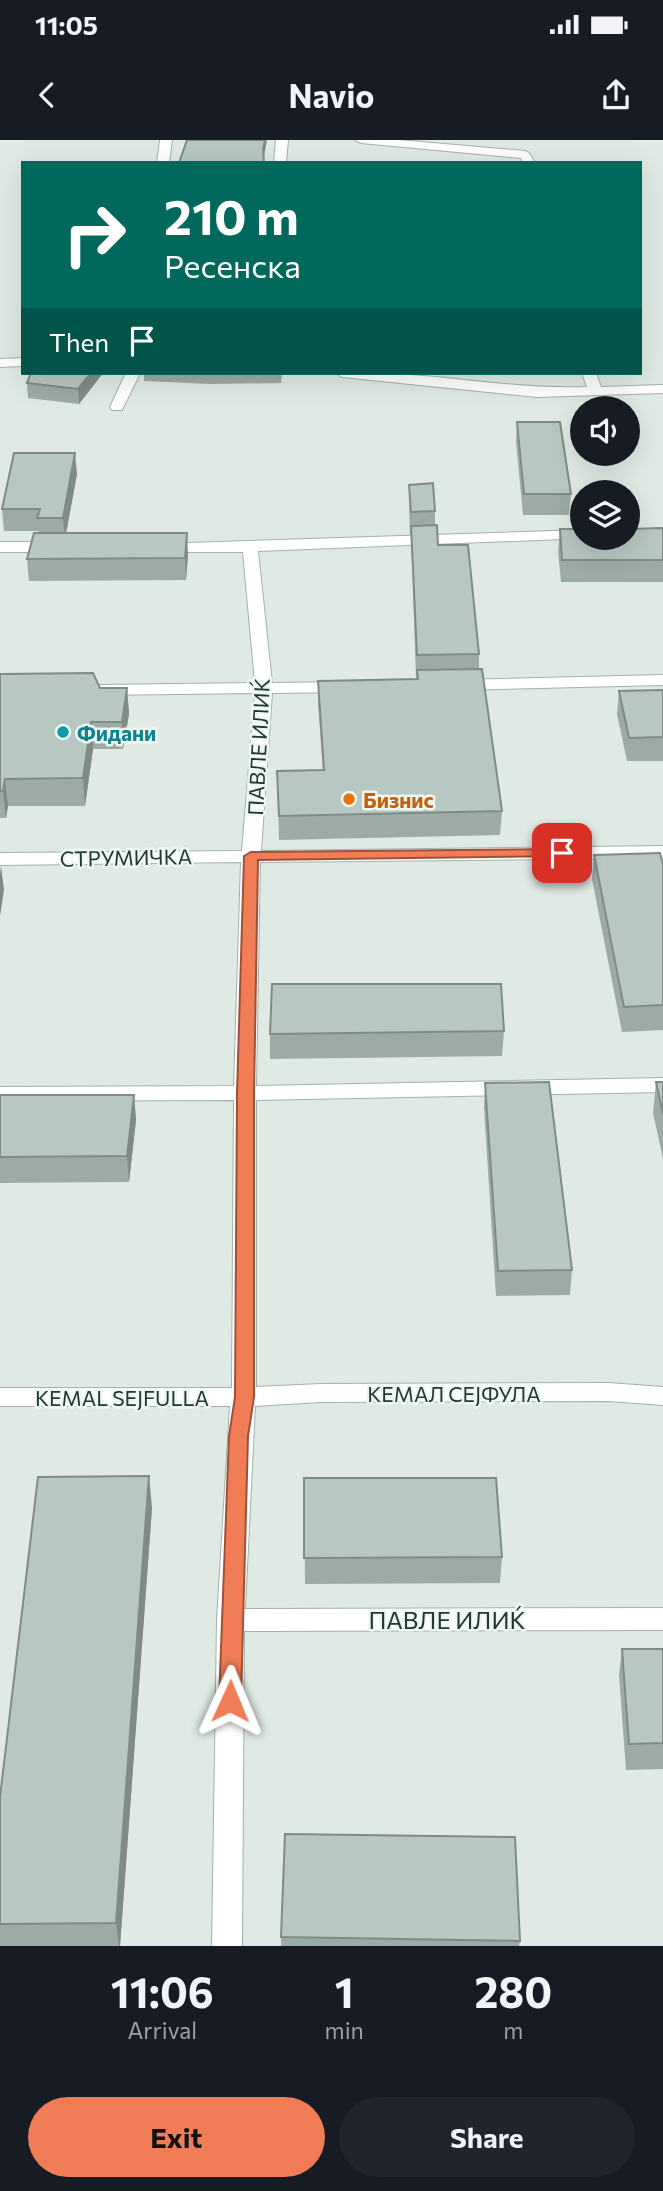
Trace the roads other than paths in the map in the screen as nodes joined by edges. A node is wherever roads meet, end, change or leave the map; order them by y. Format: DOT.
graph roads {
  1 [pos="166,140"];
  2 [pos="282,140"];
  3 [pos="360,140"];
  4 [pos="527,159"];
  5 [pos="163,161"];
  6 [pos="280,161"];
  7 [pos="21,362"];
  8 [pos="0,363"];
  9 [pos="132,375"];
  10 [pos="374,375"];
  11 [pos="590,375"];
  12 [pos="406,377"];
  13 [pos="663,389"];
  14 [pos="596,393"];
  15 [pos="117,407"];
  16 [pos="570,535"];
  17 [pos="0,547"];
  18 [pos="76,547"];
  19 [pos="143,547"];
  20 [pos="250,547"];
  21 [pos="663,680"];
  22 [pos="443,685"];
  23 [pos="360,687"];
  24 [pos="264,689"];
  25 [pos="83,690"];
  26 [pos="663,852"];
  27 [pos="251,856"];
  28 [pos="0,859"];
  29 [pos="663,1085"];
  30 [pos="245,1093"];
  31 [pos="0,1094"];
  32 [pos="663,1396"];
  33 [pos="0,1397"];
  34 [pos="244,1397"];
  35 [pos="663,1619"];
  36 [pos="231,1620"];
  37 [pos="227,1946"];
  1 -- 5 [label="street"];
  2 -- 6 [label="street"];
  3 -- 4 [label="street"];
  7 -- 8 [label="street"];
  9 -- 15 [label="street"];
  10 -- 12 [label="street"];
  11 -- 14 [label="street"];
  12 -- 14 [label="street"];
  13 -- 14 [label="street"];
  16 -- 20 [label="street"];
  17 -- 18 [label="street"];
  19 -- 20 [label="street"];
  20 -- 24 [label="street, ПАВЛЕ ИЛИЌ"];
  21 -- 22 [label="street"];
  23 -- 24 [label="street"];
  24 -- 25 [label="street"];
  24 -- 27 [label="street, ПАВЛЕ ИЛИЌ"];
  26 -- 27 [label="street, СТРУМИЧКА"];
  27 -- 28 [label="street, СТРУМИЧКА"];
  27 -- 30 [label="street, ПАВЛЕ ИЛИЌ"];
  29 -- 30 [label="street"];
  30 -- 31 [label="street"];
  30 -- 34 [label="street, ПАВЛЕ ИЛИЌ"];
  32 -- 34 [label="street, КЕМАЛ СЕЈФУЛА"];
  33 -- 34 [label="street, KEMAL SEJFULLA"];
  34 -- 36 [label="street, ПАВЛЕ ИЛИЌ"];
  35 -- 36 [label="street, ПАВЛЕ ИЛИЌ"];
  36 -- 37 [label="street, ПАВЛЕ ИЛИЌ"];
}
